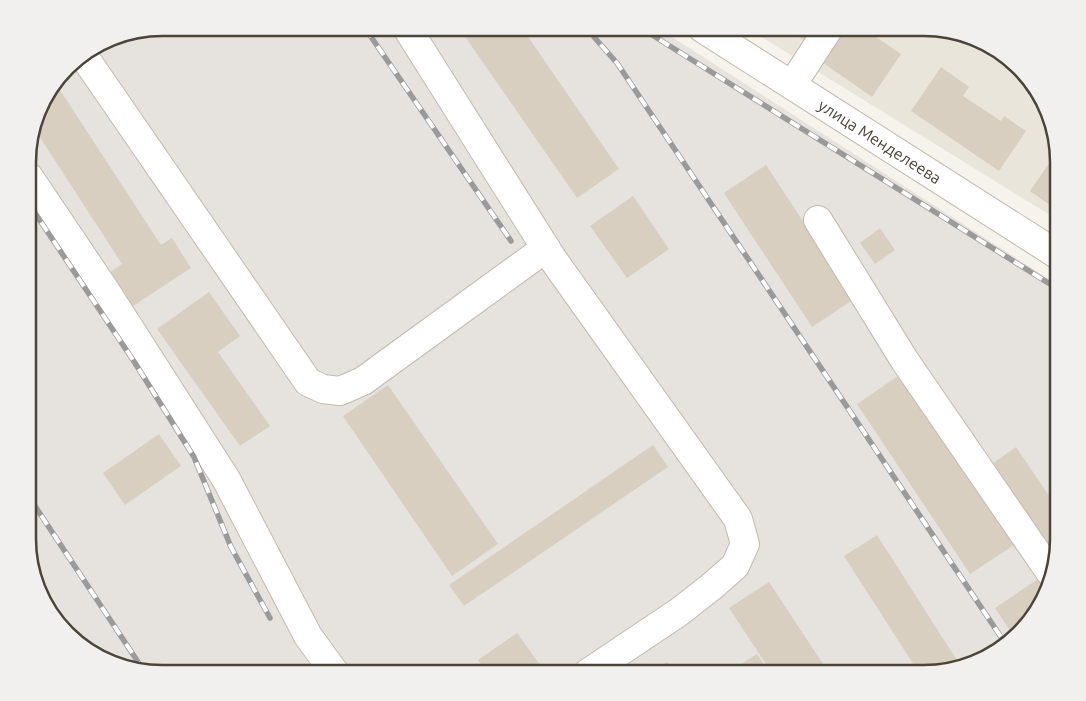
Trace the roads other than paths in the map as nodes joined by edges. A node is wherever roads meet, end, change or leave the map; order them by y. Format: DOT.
graph roads {
  1 [pos="715,36"];
  2 [pos="825,36"];
  3 [pos="412,37"];
  4 [pos="87,61"];
  5 [pos="792,86"];
  6 [pos="36,187"];
  7 [pos="818,220"];
  8 [pos="546,248"];
  9 [pos="1049,249"];
  10 [pos="1046,567"];
  11 [pos="601,664"];
  12 [pos="329,665"];
  1 -- 5 [label="street, улица Менделеева"];
  2 -- 5 [label="street"];
  3 -- 8 [label="street"];
  4 -- 8 [label="street"];
  5 -- 9 [label="street, улица Менделеева"];
  6 -- 12 [label="street"];
  7 -- 10 [label="street"];
  8 -- 11 [label="street"];
}
